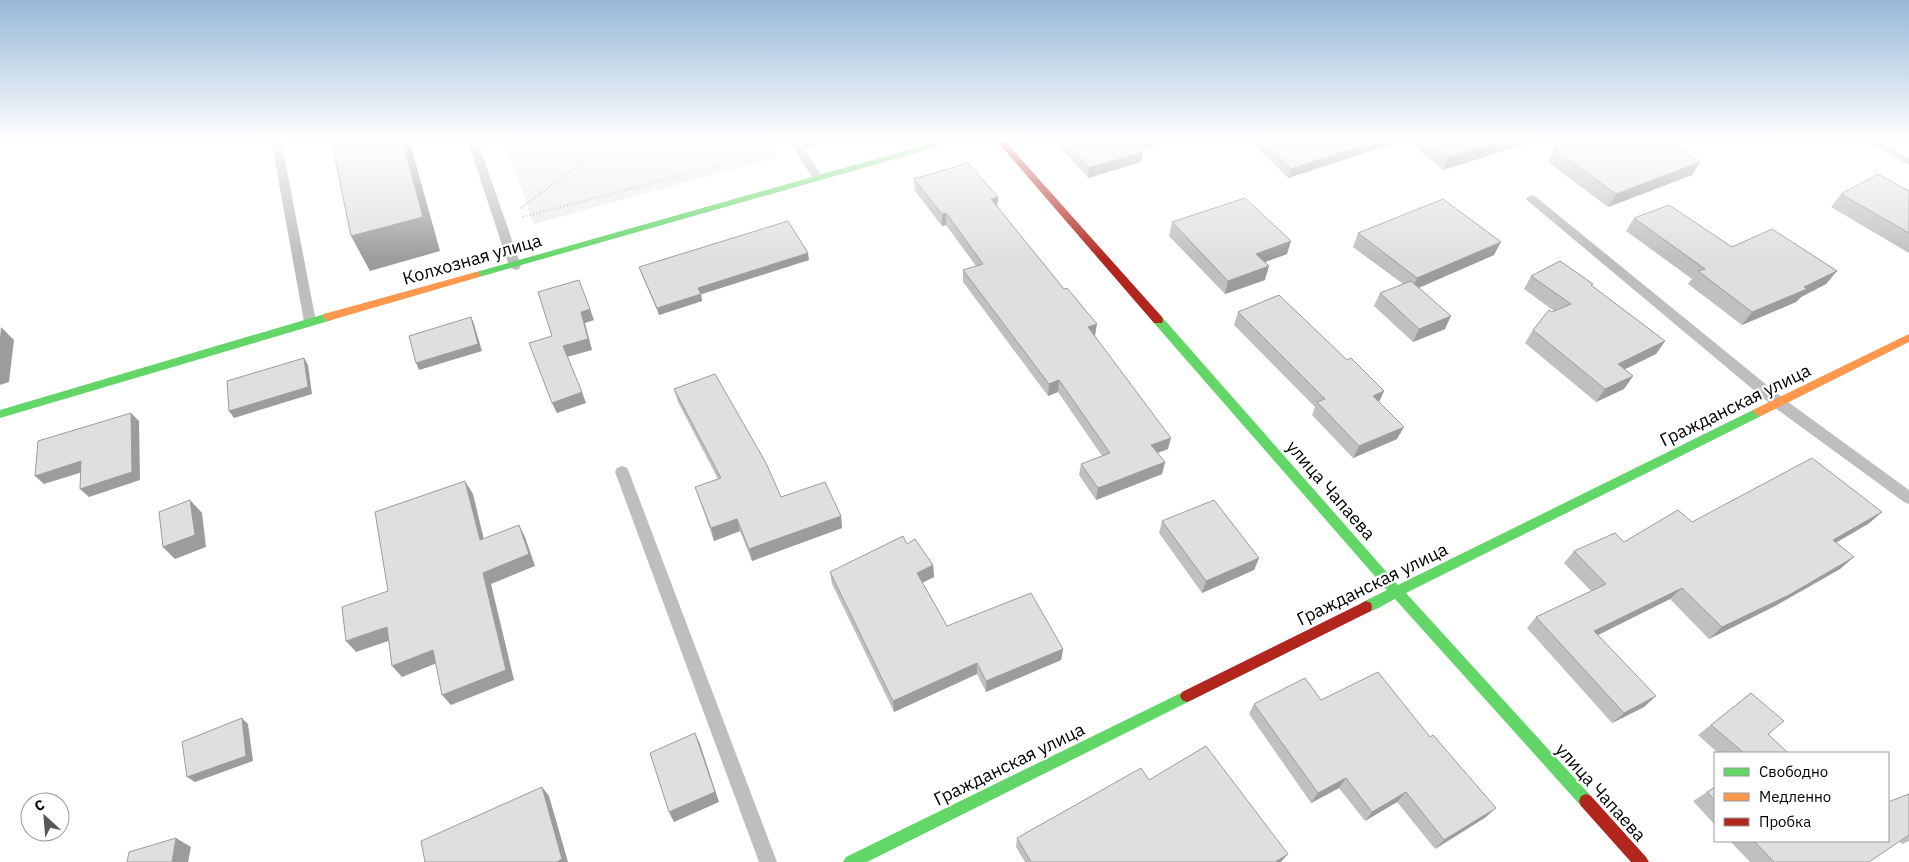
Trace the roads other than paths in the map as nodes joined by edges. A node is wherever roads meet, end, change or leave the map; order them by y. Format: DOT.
graph roads {
  1 [pos="283,179"];
  2 [pos="486,179"];
  3 [pos="814,179"];
  4 [pos="1034,179"];
  5 [pos="1532,199"];
  6 [pos="515,266"];
  7 [pos="310,322"];
  8 [pos="1909,338"];
  9 [pos="1779,403"];
  10 [pos="0,414"];
  11 [pos="622,472"];
  12 [pos="1909,498"];
  13 [pos="1396,591"];
  14 [pos="768,862"];
  15 [pos="851,862"];
  16 [pos="1641,862"];
  1 -- 7 [label="lane"];
  2 -- 6 [label="lane"];
  3 -- 6 [label="street, Колхозная улица"];
  4 -- 13 [label="street, улица Чапаева"];
  5 -- 9 [label="lane"];
  6 -- 7 [label="street, Колхозная улица"];
  7 -- 10 [label="street, Колхозная улица"];
  8 -- 9 [label="street, Гражданская улица"];
  9 -- 12 [label="lane"];
  9 -- 13 [label="street, Гражданская улица"];
  11 -- 14 [label="lane"];
  13 -- 15 [label="street, Гражданская улица"];
  13 -- 16 [label="street, улица Чапаева"];
}
